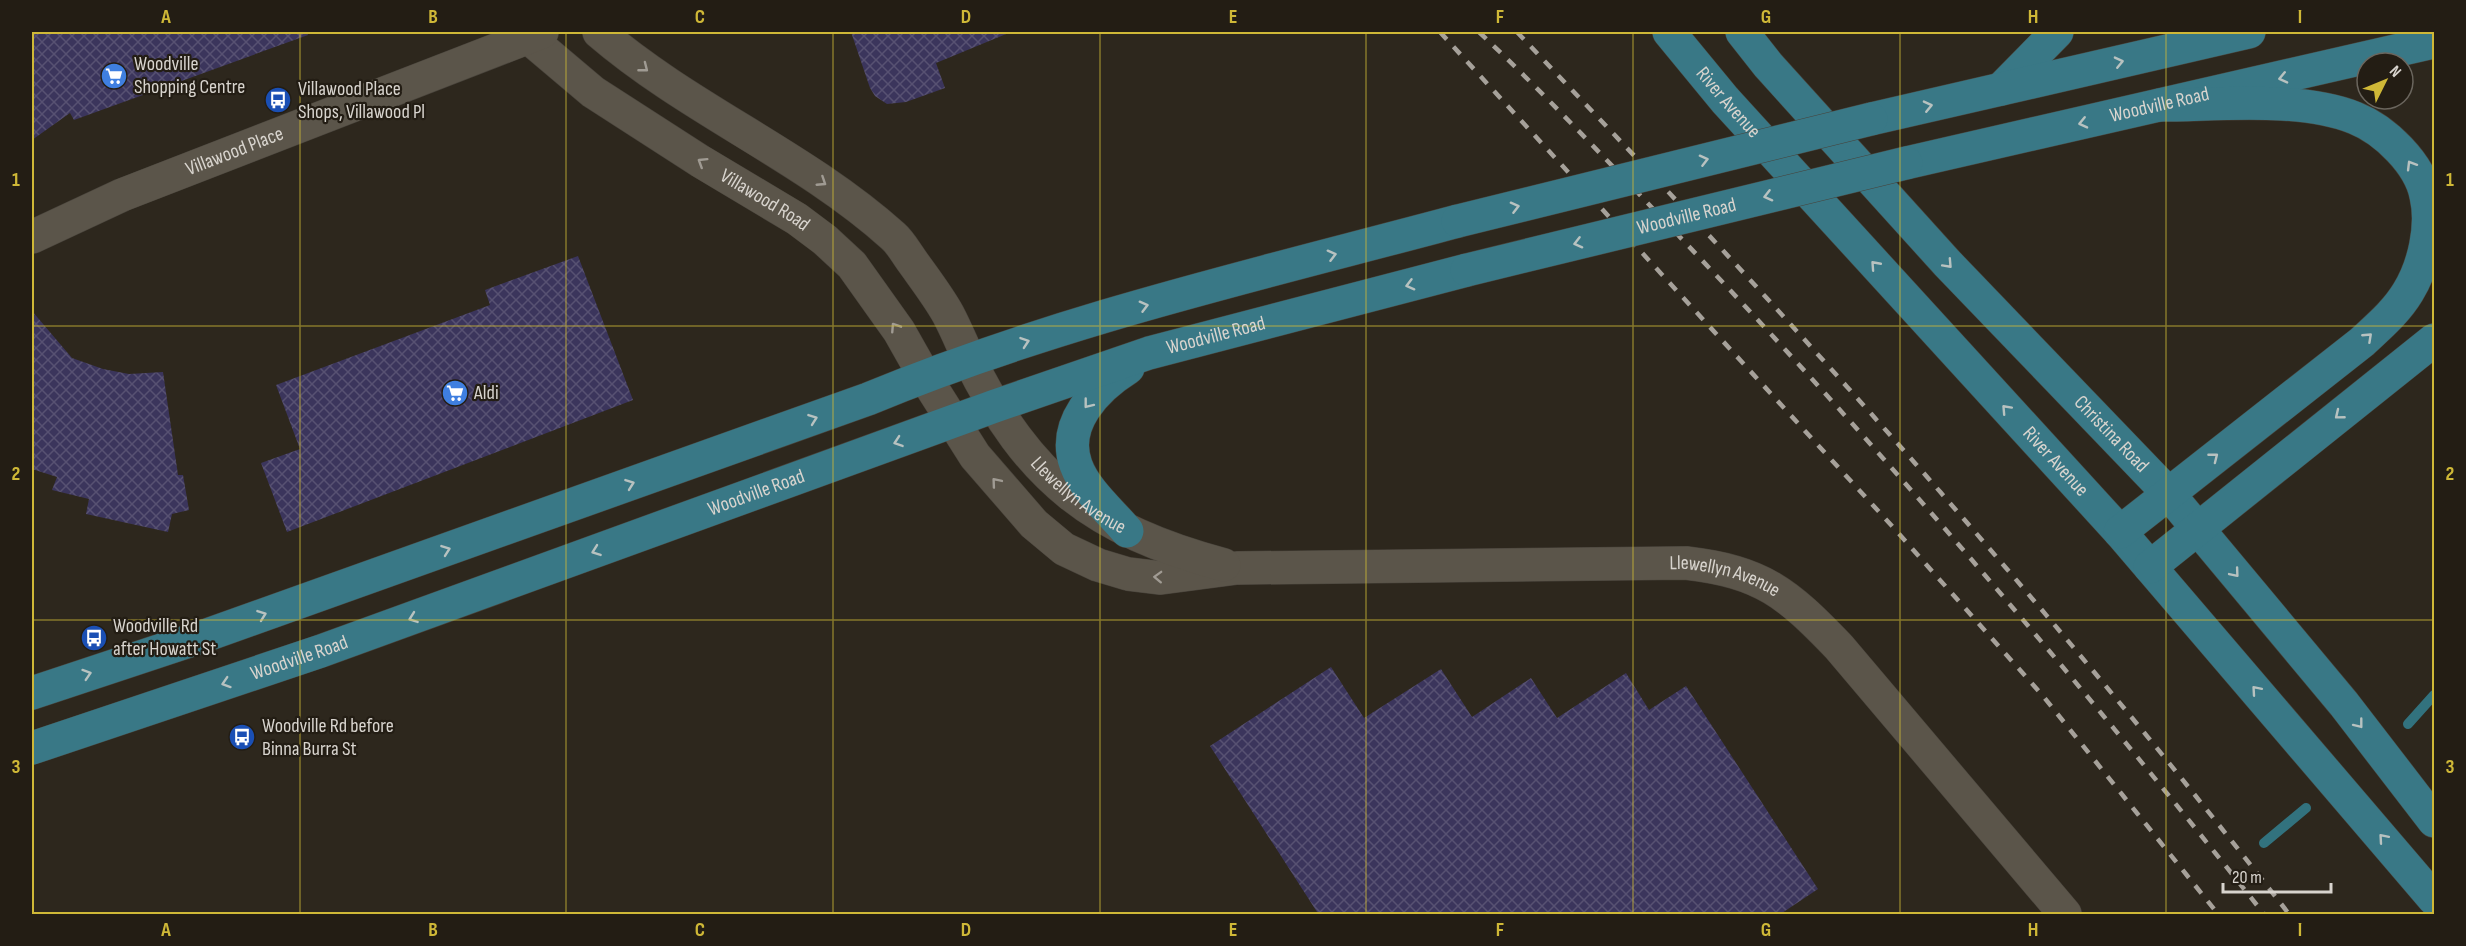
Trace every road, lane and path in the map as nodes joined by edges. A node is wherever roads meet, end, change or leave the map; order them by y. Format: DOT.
graph roads {
  1 [pos="599,32"];
  2 [pos="1669,32"];
  3 [pos="1742,32"];
  4 [pos="1755,32"];
  5 [pos="2057,32"];
  6 [pos="2249,32"];
  7 [pos="530,33"];
  8 [pos="2434,42"];
  9 [pos="1768,64"];
  10 [pos="2001,89"];
  11 [pos="2160,105"];
  12 [pos="32,237"];
  13 [pos="2434,340"];
  14 [pos="1149,353"];
  15 [pos="970,360"];
  16 [pos="925,377"];
  17 [pos="995,406"];
  18 [pos="953,422"];
  19 [pos="2168,493"];
  20 [pos="2198,528"];
  21 [pos="1127,531"];
  22 [pos="2120,532"];
  23 [pos="2150,567"];
  24 [pos="1237,568"];
  25 [pos="32,693"];
  26 [pos="32,748"];
  27 [pos="2434,821"];
  28 [pos="2434,899"];
  29 [pos="2065,915"];
  1 -- 15 [label="street, one-way"];
  22 -- 2 [label="main road, River Avenue, one-way"];
  3 -- 9 [label="main road"];
  4 -- 9 [label="main road"];
  5 -- 10 [label="main road"];
  10 -- 6 [label="main road, one-way"];
  7 -- 12 [label="street, Villawood Place"];
  16 -- 7 [label="street, Villawood Road, one-way"];
  8 -- 11 [label="main road, Woodville Road, one-way"];
  9 -- 19 [label="main road, Christina Road, one-way"];
  15 -- 10 [label="main road, one-way, bridge"];
  11 -- 14 [label="main road, Woodville Road, one-way, bridge"];
  19 -- 11 [label="main road, one-way"];
  13 -- 20 [label="main road, one-way"];
  14 -- 17 [label="main road, Woodville Road"];
  14 -- 21 [label="main road, one-way"];
  15 -- 16 [label="main road"];
  15 -- 17 [label="street, Llewellyn Avenue"];
  16 -- 18 [label="street, Villawood Road"];
  25 -- 16 [label="main road, one-way"];
  17 -- 18 [label="main road, Woodville Road"];
  17 -- 21 [label="street, Llewellyn Avenue"];
  24 -- 18 [label="street, Llewellyn Avenue, one-way"];
  18 -- 26 [label="main road, Woodville Road, one-way"];
  19 -- 20 [label="main road, Christina Road"];
  19 -- 22 [label="main road"];
  20 -- 23 [label="main road"];
  20 -- 27 [label="main road, Christina Road, one-way"];
  21 -- 24 [label="street, Llewellyn Avenue"];
  22 -- 23 [label="main road, River Avenue"];
  28 -- 23 [label="main road, River Avenue, one-way"];
  24 -- 29 [label="street, Llewellyn Avenue"];
}
